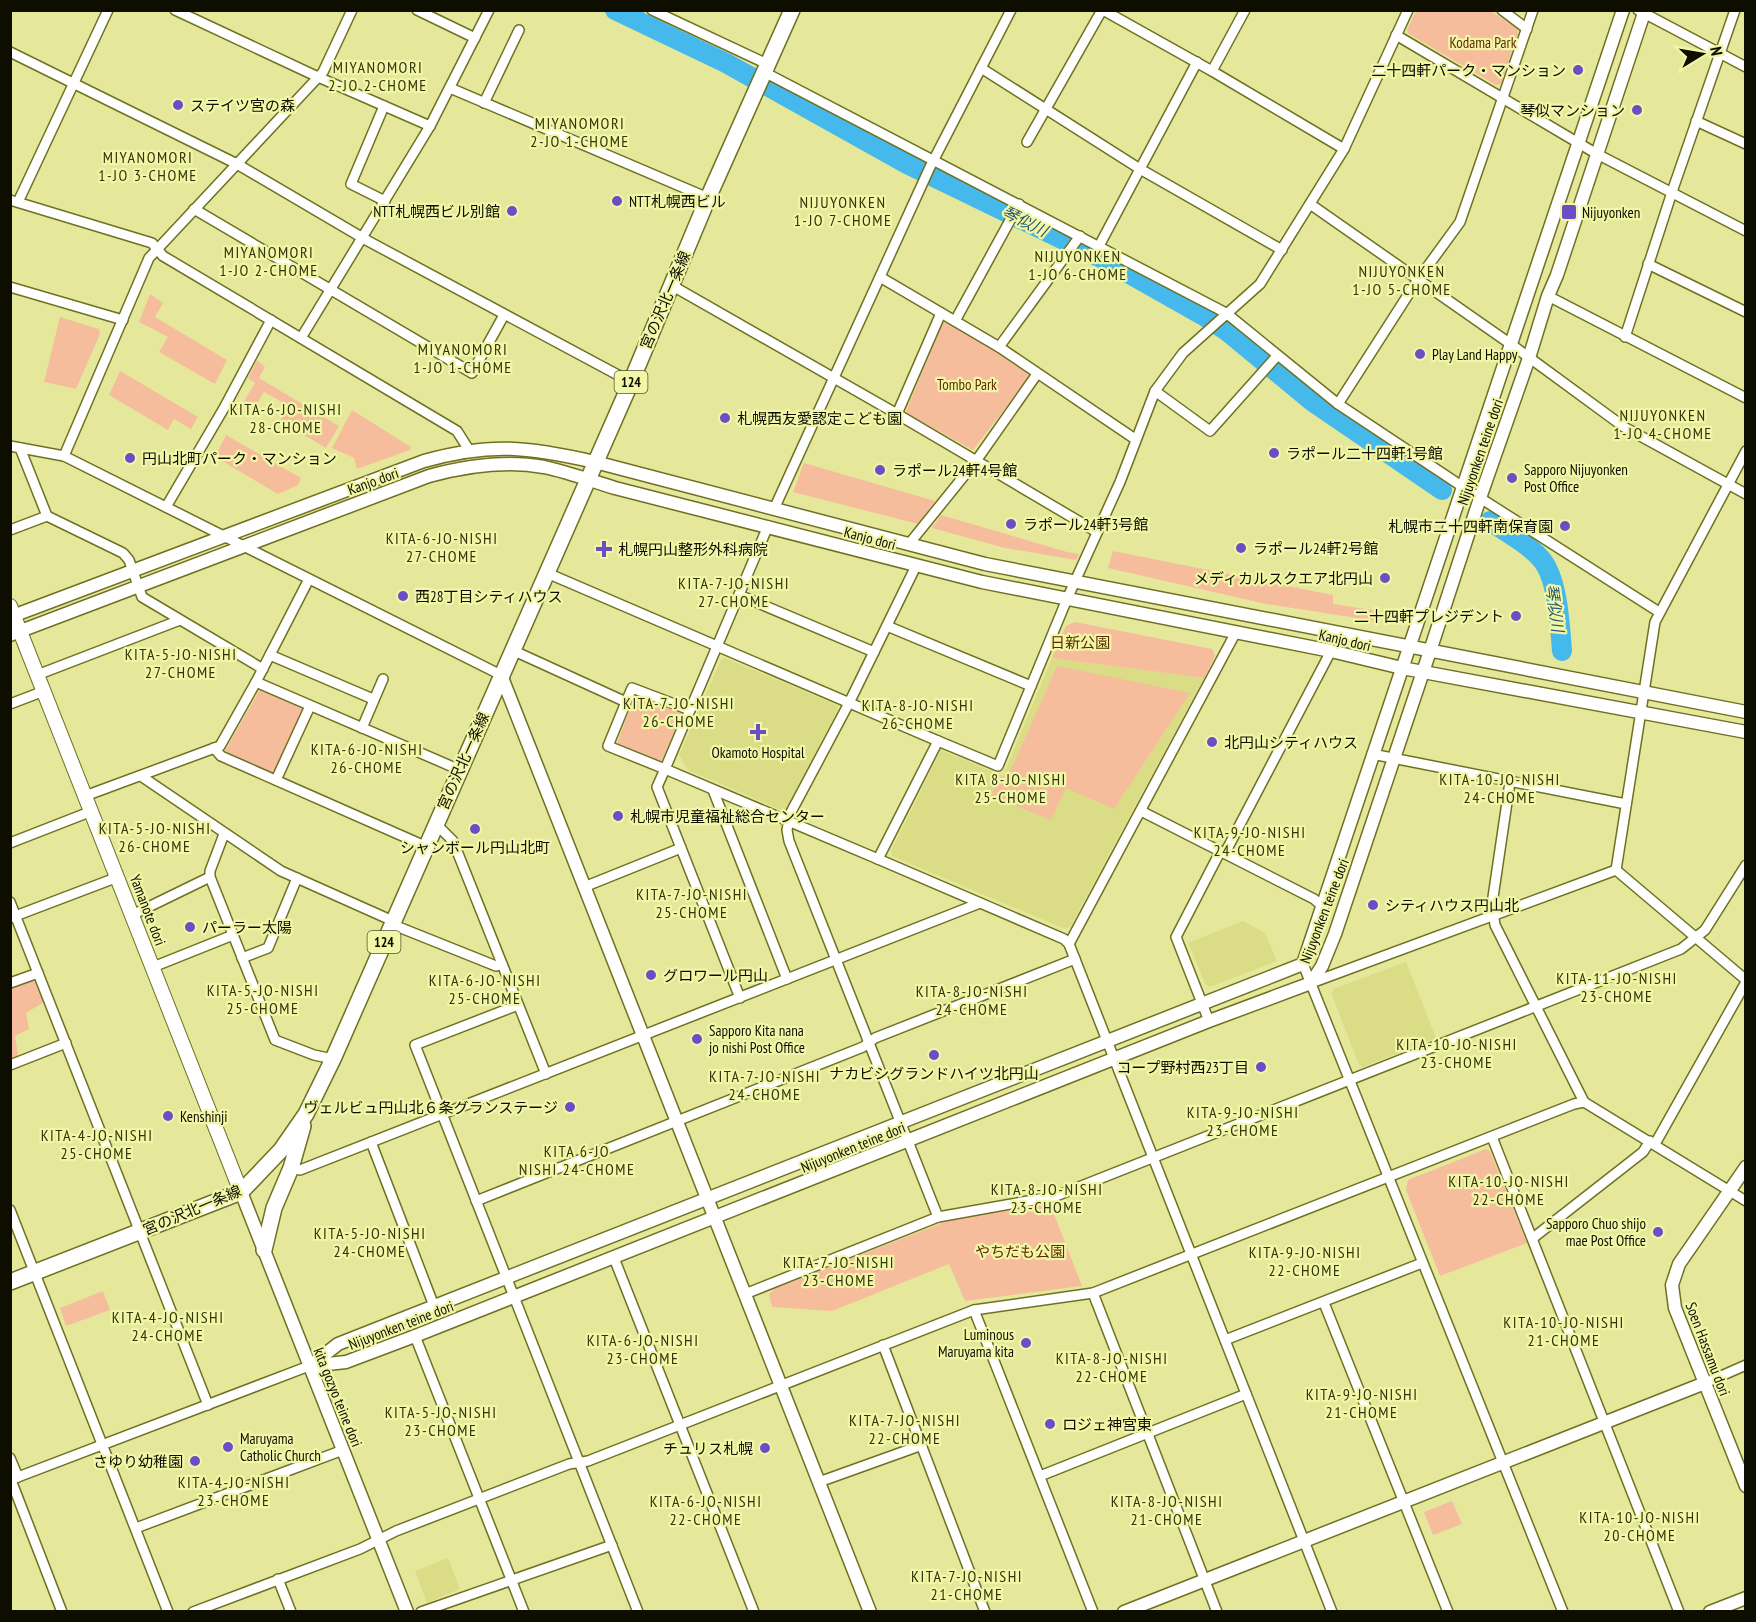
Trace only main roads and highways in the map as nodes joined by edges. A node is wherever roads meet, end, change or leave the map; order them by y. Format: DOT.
graph roads {
  1 [pos="792,10"];
  2 [pos="12,613"];
  3 [pos="15,633"];
  4 [pos="306,1114"];
  5 [pos="241,1192"];
  6 [pos="264,1250"];
  7 [pos="10,1282"];
  1 -- 4 [label="main road, 宮の沢北一条線 / 124"];
  2 -- 3 [label="main road, Yamanote dori"];
  3 -- 5 [label="main road, Yamanote dori"];
  4 -- 5 [label="main road, 宮の沢北一条線 / 124"];
  4 -- 6 [label="main road"];
  5 -- 7 [label="main road, 宮の沢北一条線 / 124"];
}
